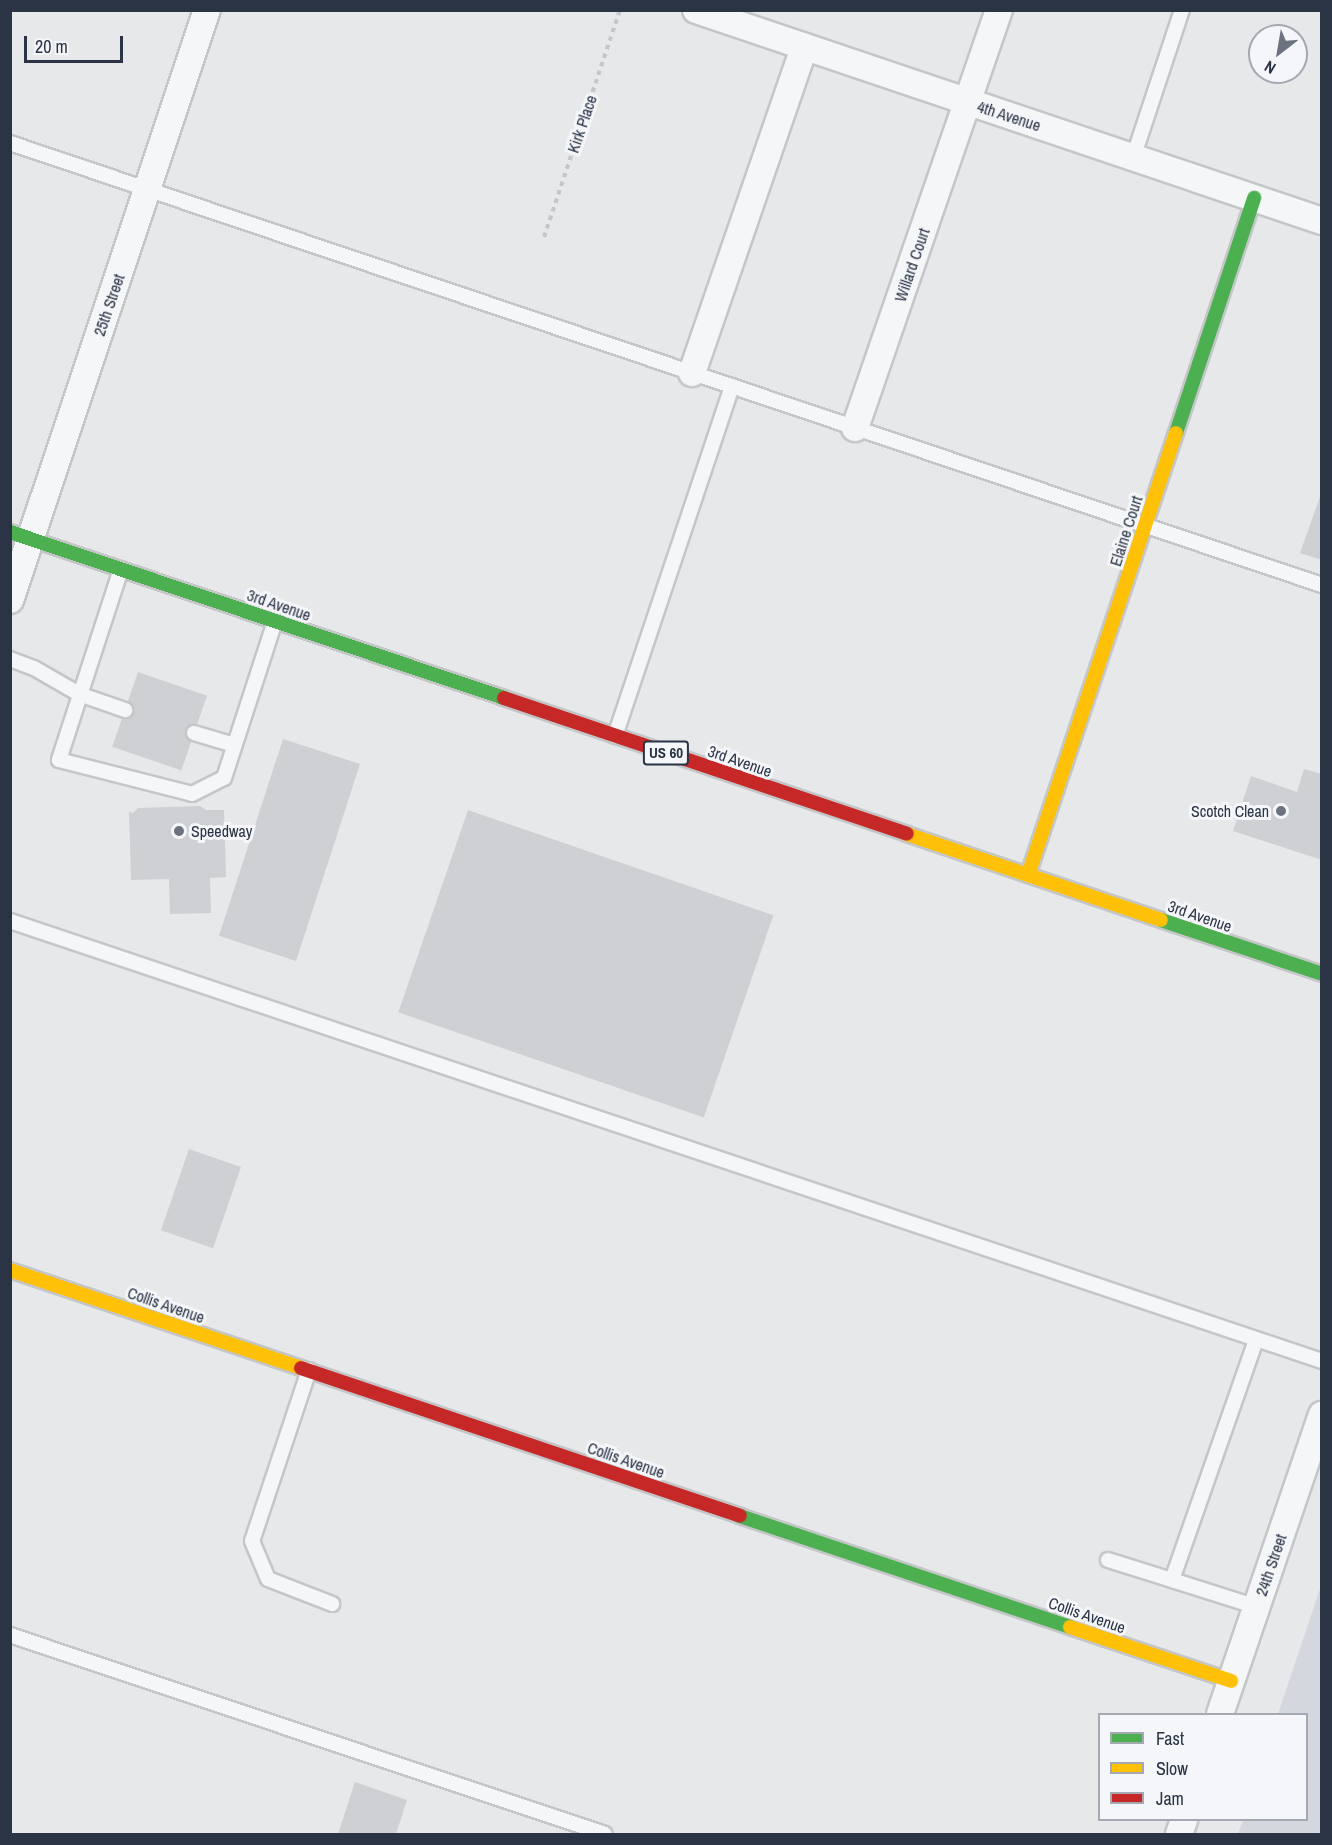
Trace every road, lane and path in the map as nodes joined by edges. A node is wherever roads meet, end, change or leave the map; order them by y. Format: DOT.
graph roads {
  1 [pos="207,10"];
  2 [pos="620,10"];
  3 [pos="696,10"];
  4 [pos="999,10"];
  5 [pos="1182,10"];
  6 [pos="804,47"];
  7 [pos="968,102"];
  8 [pos="10,143"];
  9 [pos="1133,158"];
  10 [pos="148,190"];
  11 [pos="1254,198"];
  12 [pos="1322,221"];
  13 [pos="544,237"];
  14 [pos="692,373"];
  15 [pos="732,386"];
  16 [pos="855,428"];
  17 [pos="1145,525"];
  18 [pos="21,536"];
  19 [pos="121,569"];
  20 [pos="1322,585"];
  21 [pos="10,600"];
  22 [pos="275,621"];
  23 [pos="10,659"];
  24 [pos="79,694"];
  25 [pos="124,710"];
  26 [pos="194,733"];
  27 [pos="615,736"];
  28 [pos="234,746"];
  29 [pos="1028,875"];
  30 [pos="10,921"];
  31 [pos="1322,974"];
  32 [pos="10,1270"];
  33 [pos="1256,1340"];
  34 [pos="1322,1361"];
  35 [pos="309,1370"];
  36 [pos="1322,1415"];
  37 [pos="1108,1560"];
  38 [pos="1172,1580"];
  39 [pos="332,1604"];
  40 [pos="1257,1607"];
  41 [pos="10,1635"];
  42 [pos="1231,1682"];
  43 [pos="1220,1713"];
  44 [pos="605,1834"];
  1 -- 10 [label="street, 25th Street"];
  2 -- 13 [label="path, Kirk Place"];
  3 -- 6 [label="street, 4th Avenue"];
  4 -- 7 [label="street, Willard Court"];
  5 -- 9 [label="lane"];
  6 -- 7 [label="street, 4th Avenue"];
  6 -- 14 [label="street"];
  7 -- 9 [label="street, 4th Avenue"];
  7 -- 16 [label="street, Willard Court"];
  8 -- 10 [label="lane"];
  9 -- 11 [label="street, 4th Avenue"];
  10 -- 14 [label="lane"];
  10 -- 18 [label="street, 25th Street"];
  11 -- 12 [label="street, 4th Avenue"];
  11 -- 17 [label="street, Elaine Court"];
  14 -- 15 [label="lane"];
  15 -- 16 [label="lane"];
  15 -- 27 [label="lane"];
  16 -- 17 [label="lane"];
  17 -- 20 [label="lane"];
  17 -- 29 [label="street, Elaine Court"];
  18 -- 19 [label="street, 3rd Avenue / US 60"];
  18 -- 21 [label="street, 25th Street"];
  19 -- 22 [label="street, 3rd Avenue / US 60"];
  19 -- 24 [label="lane"];
  22 -- 27 [label="street, 3rd Avenue / US 60"];
  22 -- 28 [label="lane"];
  23 -- 24 [label="lane"];
  24 -- 25 [label="lane"];
  24 -- 28 [label="lane"];
  26 -- 28 [label="lane"];
  27 -- 29 [label="street, 3rd Avenue / US 60"];
  29 -- 31 [label="street, 3rd Avenue / US 60"];
  30 -- 33 [label="lane"];
  32 -- 35 [label="street, Collis Avenue"];
  33 -- 34 [label="lane"];
  33 -- 38 [label="lane"];
  35 -- 39 [label="lane"];
  35 -- 42 [label="street, Collis Avenue"];
  36 -- 40 [label="street, 24th Street"];
  37 -- 38 [label="lane"];
  38 -- 40 [label="lane"];
  40 -- 42 [label="street, 24th Street"];
  41 -- 44 [label="lane"];
  42 -- 43 [label="street, 24th Street"];
}
